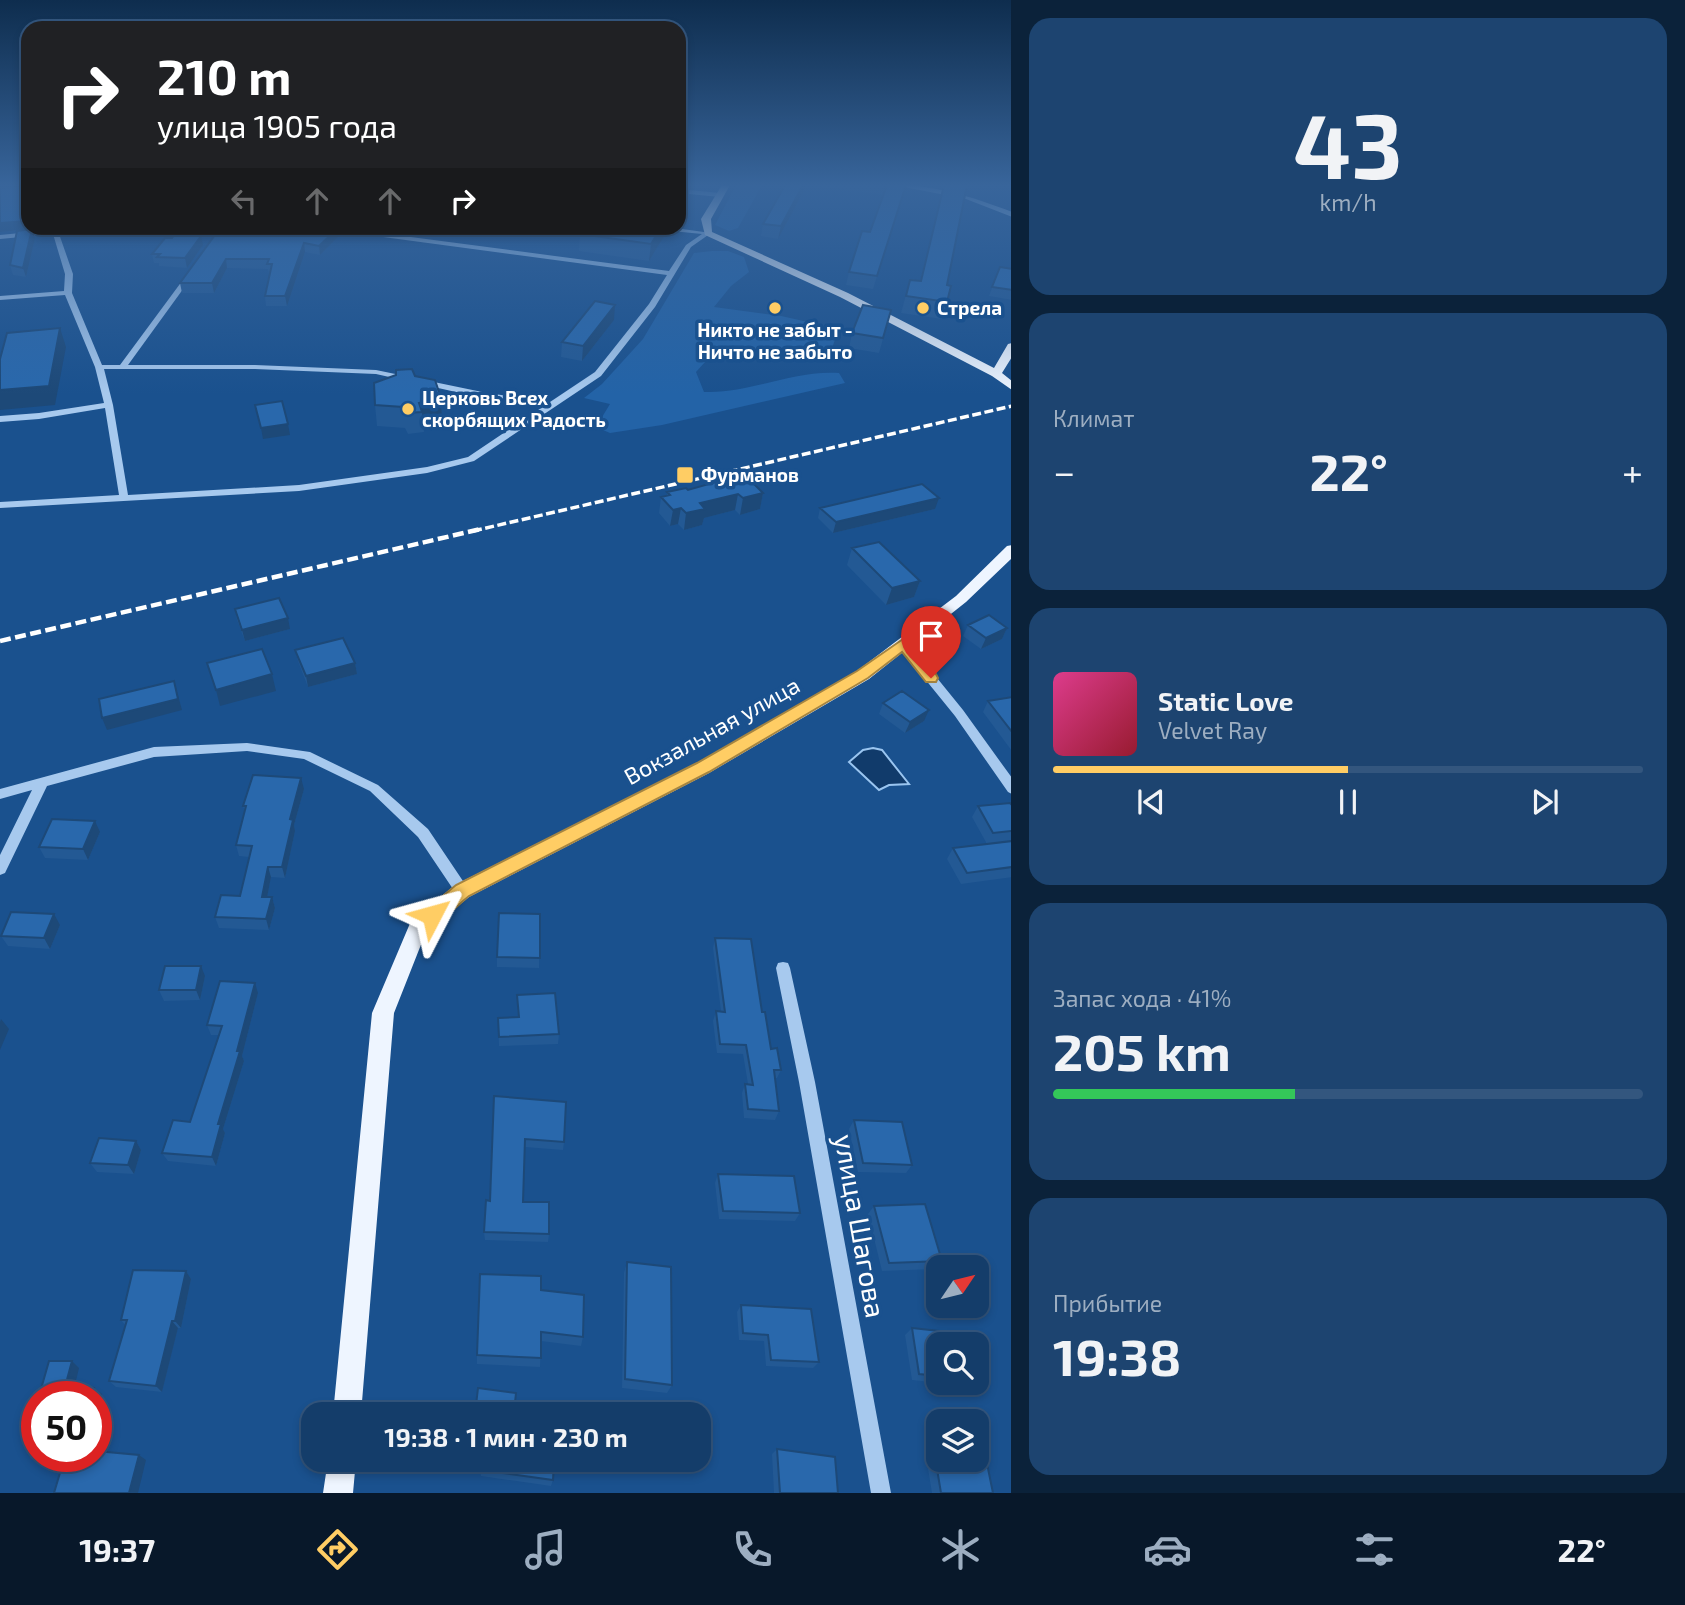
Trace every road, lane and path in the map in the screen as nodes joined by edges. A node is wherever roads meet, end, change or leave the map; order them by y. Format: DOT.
graph roads {
  1 [pos="62,255"];
  2 [pos="532,255"];
  3 [pos="682,255"];
  4 [pos="756,255"];
  5 [pos="197,264"];
  6 [pos="670,273"];
  7 [pos="68,293"];
  8 [pos="0,298"];
  9 [pos="1011,346"];
  10 [pos="124,366"];
  11 [pos="99,367"];
  12 [pos="996,374"];
  13 [pos="1011,387"];
  14 [pos="109,405"];
  15 [pos="553,405"];
  16 [pos="0,419"];
  17 [pos="124,498"];
  18 [pos="0,505"];
  19 [pos="1011,549"];
  20 [pos="903,644"];
  21 [pos="42,783"];
  22 [pos="1011,789"];
  23 [pos="0,794"];
  24 [pos="0,869"];
  25 [pos="462,891"];
  26 [pos="783,968"];
  27 [pos="348,1402"];
  28 [pos="341,1472"];
  29 [pos="338,1493"];
  30 [pos="881,1493"];
  1 -- 7 [label="street"];
  2 -- 6 [label="street"];
  3 -- 6 [label="street"];
  4 -- 12 [label="main road"];
  5 -- 10 [label="street"];
  6 -- 15 [label="street"];
  7 -- 8 [label="street"];
  7 -- 11 [label="street"];
  9 -- 12 [label="main road"];
  10 -- 11 [label="street"];
  10 -- 15 [label="street"];
  11 -- 14 [label="street"];
  12 -- 13 [label="main road"];
  14 -- 16 [label="street"];
  14 -- 17 [label="street"];
  15 -- 17 [label="street"];
  17 -- 18 [label="street"];
  19 -- 20 [label="main road, Вокзальная улица"];
  20 -- 22 [label="street"];
  20 -- 25 [label="main road, Вокзальная улица"];
  21 -- 23 [label="street"];
  21 -- 24 [label="street"];
  21 -- 25 [label="street"];
  25 -- 27 [label="main road, Вокзальная улица"];
  26 -- 30 [label="street, улица Шагова"];
  28 -- 29 [label="main road"];
}
